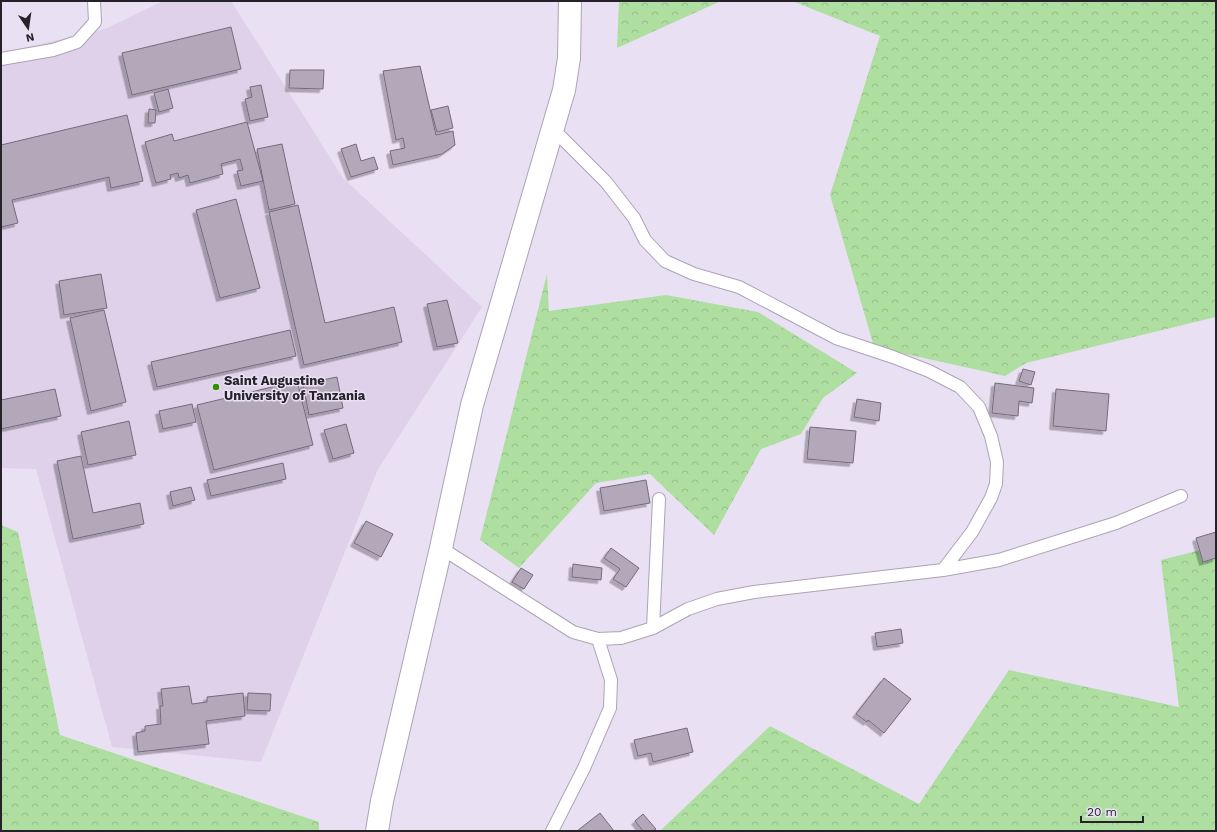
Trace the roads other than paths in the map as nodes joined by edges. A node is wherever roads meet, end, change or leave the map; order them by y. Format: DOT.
graph roads {
  1 [pos="94,1"];
  2 [pos="570,1"];
  3 [pos="1,59"];
  4 [pos="552,128"];
  5 [pos="1181,496"];
  6 [pos="659,499"];
  7 [pos="441,548"];
  8 [pos="943,570"];
  9 [pos="652,628"];
  10 [pos="598,638"];
  11 [pos="377,831"];
  12 [pos="552,831"];
  1 -- 3 [label="lane"];
  2 -- 4 [label="main road"];
  4 -- 7 [label="main road"];
  4 -- 8 [label="lane"];
  5 -- 8 [label="lane"];
  6 -- 9 [label="lane"];
  7 -- 10 [label="lane"];
  7 -- 11 [label="main road"];
  8 -- 9 [label="lane"];
  9 -- 10 [label="lane"];
  10 -- 12 [label="lane"];
}
